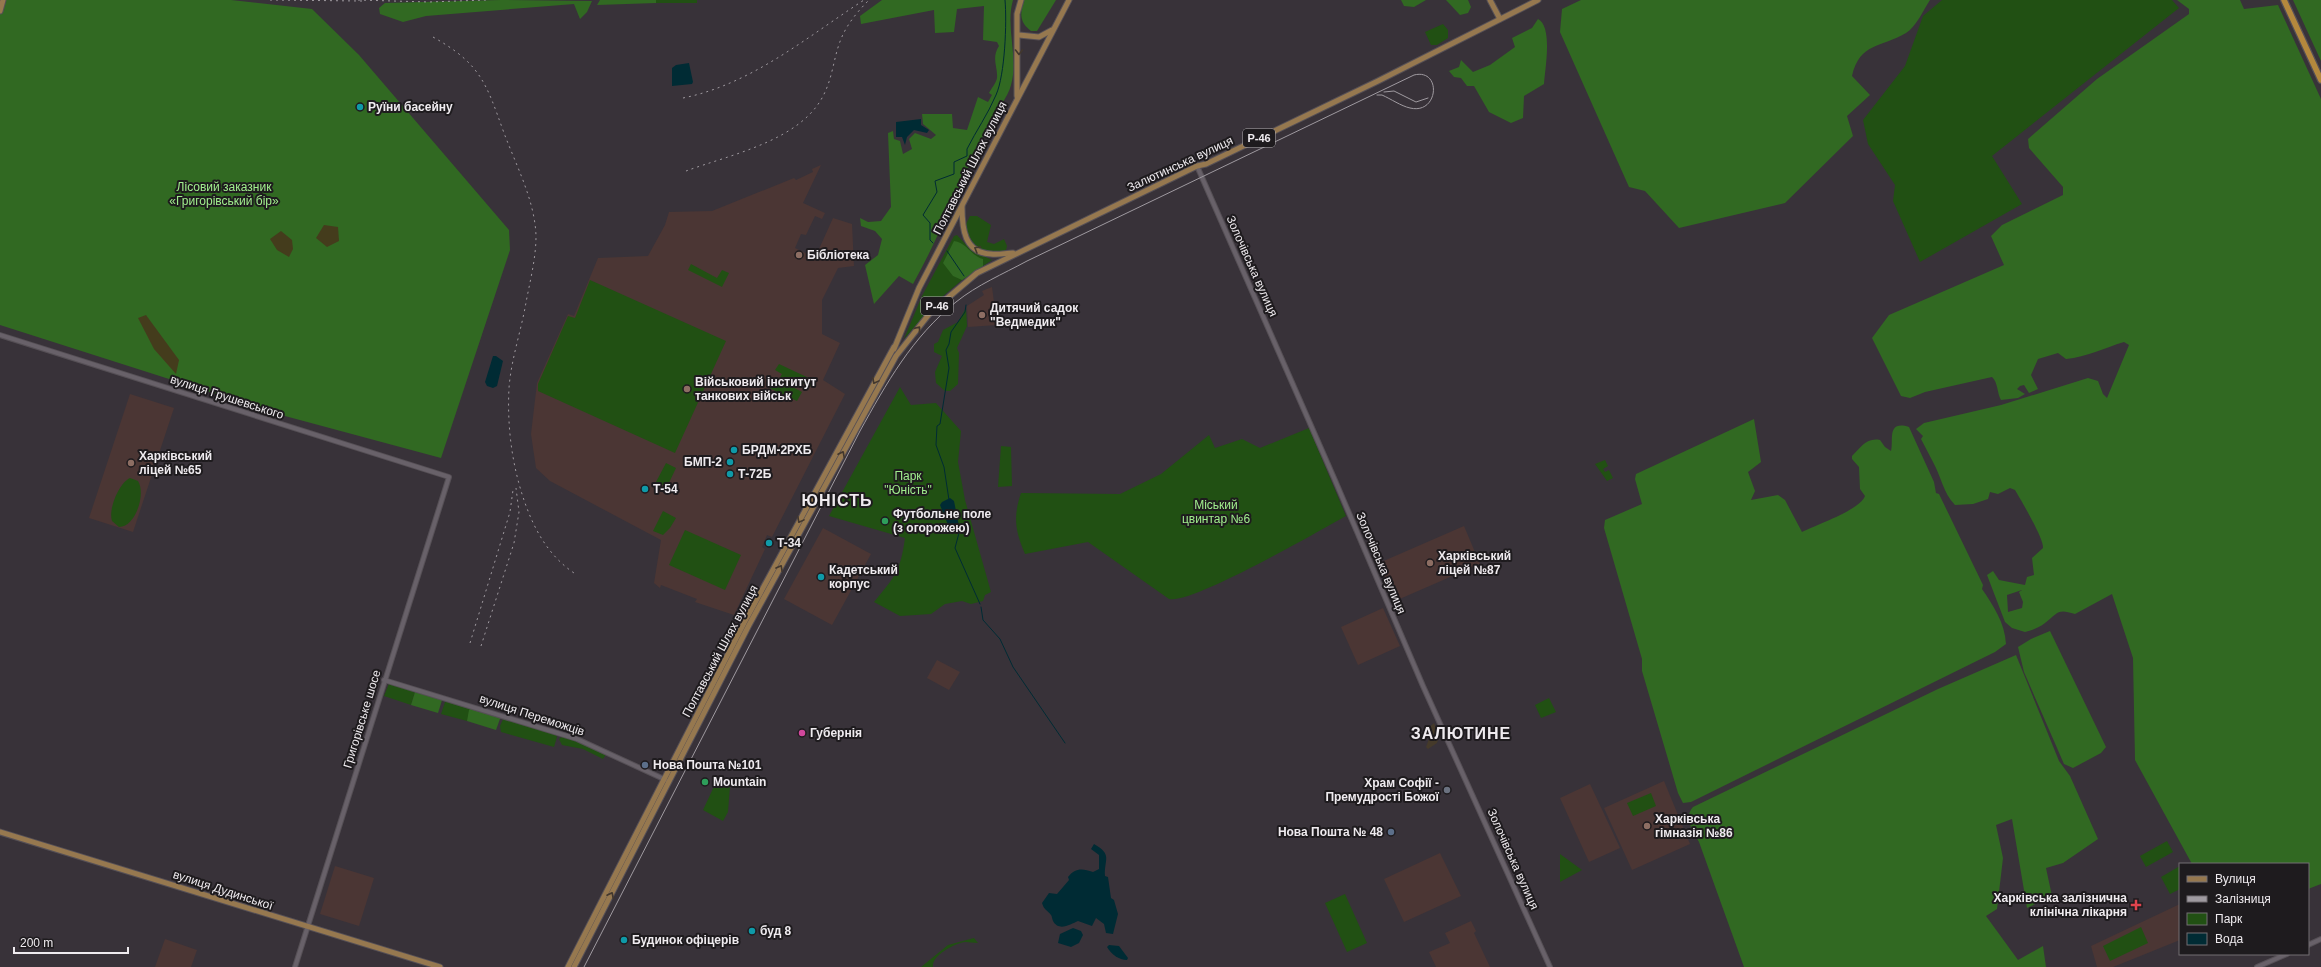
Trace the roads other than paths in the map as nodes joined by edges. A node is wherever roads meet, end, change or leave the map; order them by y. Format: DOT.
graph roads {
  1 [pos="3,0"];
  2 [pos="1021,0"];
  3 [pos="1069,0"];
  4 [pos="1490,0"];
  5 [pos="1538,0"];
  6 [pos="2284,0"];
  7 [pos="0,11"];
  8 [pos="1500,19"];
  9 [pos="1053,29"];
  10 [pos="1019,35"];
  11 [pos="2321,80"];
  12 [pos="1016,102"];
  13 [pos="1197,166"];
  14 [pos="962,206"];
  15 [pos="990,254"];
  16 [pos="1014,254"];
  17 [pos="992,264"];
  18 [pos="0,336"];
  19 [pos="894,347"];
  20 [pos="885,374"];
  21 [pos="873,396"];
  22 [pos="449,477"];
  23 [pos="384,680"];
  24 [pos="666,780"];
  25 [pos="0,832"];
  26 [pos="308,927"];
  27 [pos="2321,939"];
  28 [pos="2309,945"];
  29 [pos="2285,955"];
  30 [pos="295,967"];
  31 [pos="440,967"];
  32 [pos="568,967"];
  33 [pos="574,967"];
  34 [pos="1550,967"];
  35 [pos="2257,967"];
  1 -- 7 [label="main road"];
  2 -- 10 [label="main road"];
  3 -- 9 [label="main road, Полтавський Шлях вулиця"];
  4 -- 8 [label="main road"];
  5 -- 8 [label="main road, Залютинська вулиця / Р-46"];
  6 -- 11 [label="highway"];
  8 -- 13 [label="main road, Залютинська вулиця / Р-46"];
  9 -- 10 [label="main road"];
  9 -- 12 [label="main road, Полтавський Шлях вулиця"];
  10 -- 12 [label="main road, one-way"];
  12 -- 14 [label="main road, Полтавський Шлях вулиця"];
  13 -- 16 [label="main road, Залютинська вулиця / Р-46"];
  13 -- 34 [label="street, Золочівська вулиця"];
  15 -- 14 [label="main road, one-way"];
  14 -- 19 [label="main road, Полтавський Шлях вулиця"];
  15 -- 16 [label="main road"];
  15 -- 17 [label="main road"];
  16 -- 17 [label="main road, Залютинська вулиця / Р-46"];
  20 -- 17 [label="main road, Залютинська вулиця / Р-46, one-way"];
  18 -- 22 [label="street, вулиця Грушевського"];
  19 -- 20 [label="main road, Полтавський Шлях вулиця"];
  19 -- 24 [label="main road, Полтавський Шлях вулиця, one-way"];
  20 -- 21 [label="main road, Залютинська вулиця / Р-46"];
  24 -- 21 [label="main road, Полтавський Шлях вулиця, one-way"];
  22 -- 23 [label="street, Григорівське шосе"];
  23 -- 24 [label="street, вулиця Переможців"];
  23 -- 26 [label="street, Григорівське шосе"];
  24 -- 32 [label="main road, Полтавський Шлях вулиця"];
  33 -- 24 [label="main road, Полтавський Шлях вулиця, one-way"];
  25 -- 26 [label="main road, вулиця Дудинської"];
  26 -- 30 [label="street, Григорівське шосе"];
  26 -- 31 [label="main road, вулиця Дудинської"];
  27 -- 28 [label="street"];
  29 -- 35 [label="street"];
}
